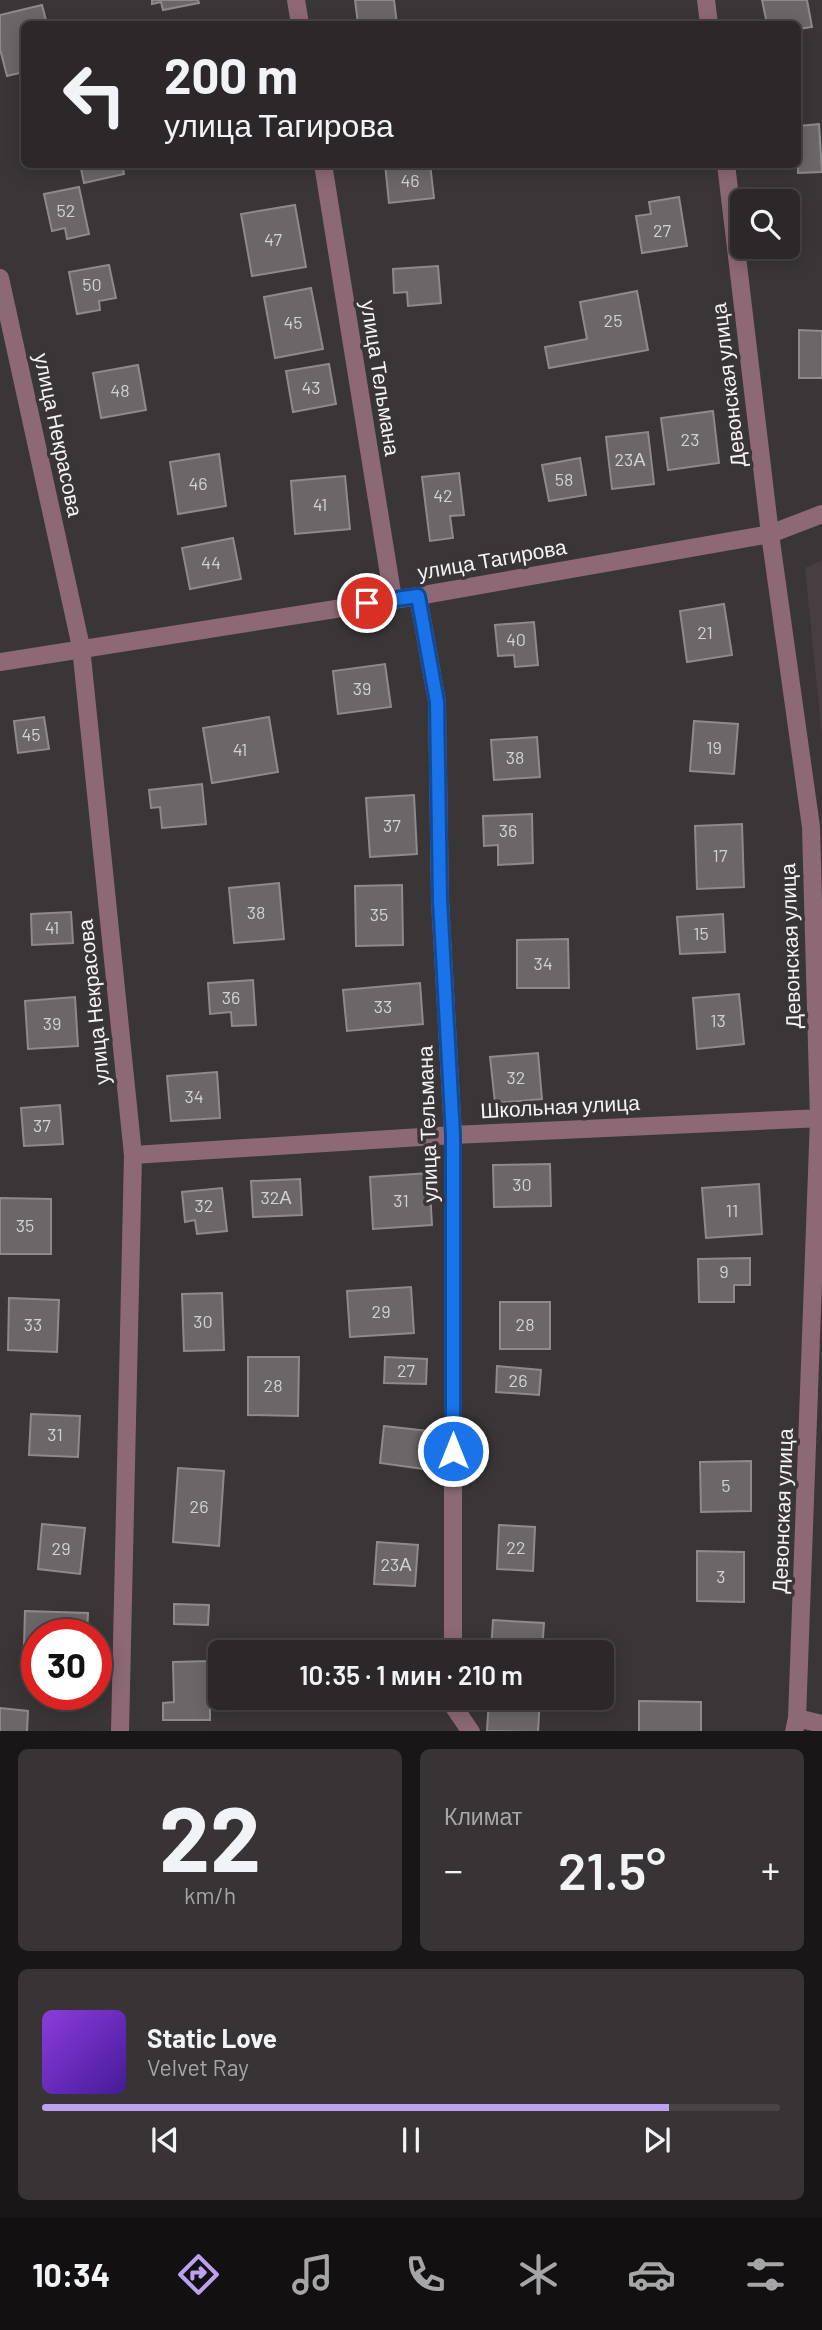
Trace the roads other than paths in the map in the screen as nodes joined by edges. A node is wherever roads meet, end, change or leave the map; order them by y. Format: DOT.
graph roads {
  1 [pos="296,0"];
  2 [pos="706,0"];
  3 [pos="300,21"];
  4 [pos="709,21"];
  5 [pos="324,168"];
  6 [pos="726,168"];
  7 [pos="0,278"];
  8 [pos="822,514"];
  9 [pos="770,534"];
  10 [pos="418,596"];
  11 [pos="393,599"];
  12 [pos="81,646"];
  13 [pos="0,662"];
  14 [pos="820,1118"];
  15 [pos="453,1135"];
  16 [pos="133,1155"];
  17 [pos="818,1327"];
  18 [pos="453,1640"];
  19 [pos="456,1710"];
  20 [pos="822,1724"];
  21 [pos="795,1725"];
  22 [pos="120,1731"];
  23 [pos="471,1731"];
  1 -- 3 [label="street"];
  2 -- 4 [label="street"];
  5 -- 11 [label="street, улица Тельмана"];
  6 -- 9 [label="street, Девонская улица"];
  7 -- 12 [label="street, улица Некрасова"];
  8 -- 9 [label="street, улица Тагирова"];
  9 -- 10 [label="street, улица Тагирова"];
  9 -- 14 [label="street, Девонская улица"];
  10 -- 11 [label="street, улица Тагирова"];
  10 -- 15 [label="street, улица Тельмана"];
  11 -- 12 [label="street, улица Тагирова"];
  12 -- 13 [label="street, улица Тагирова"];
  12 -- 16 [label="street, улица Некрасова"];
  14 -- 15 [label="street, Школьная улица"];
  14 -- 17 [label="street, Девонская улица"];
  15 -- 16 [label="street, Школьная улица"];
  15 -- 18 [label="street, улица Тельмана"];
  16 -- 22 [label="street, улица Некрасова"];
  17 -- 21 [label="street, Девонская улица"];
  19 -- 23 [label="street"];
  20 -- 21 [label="street"];
}
